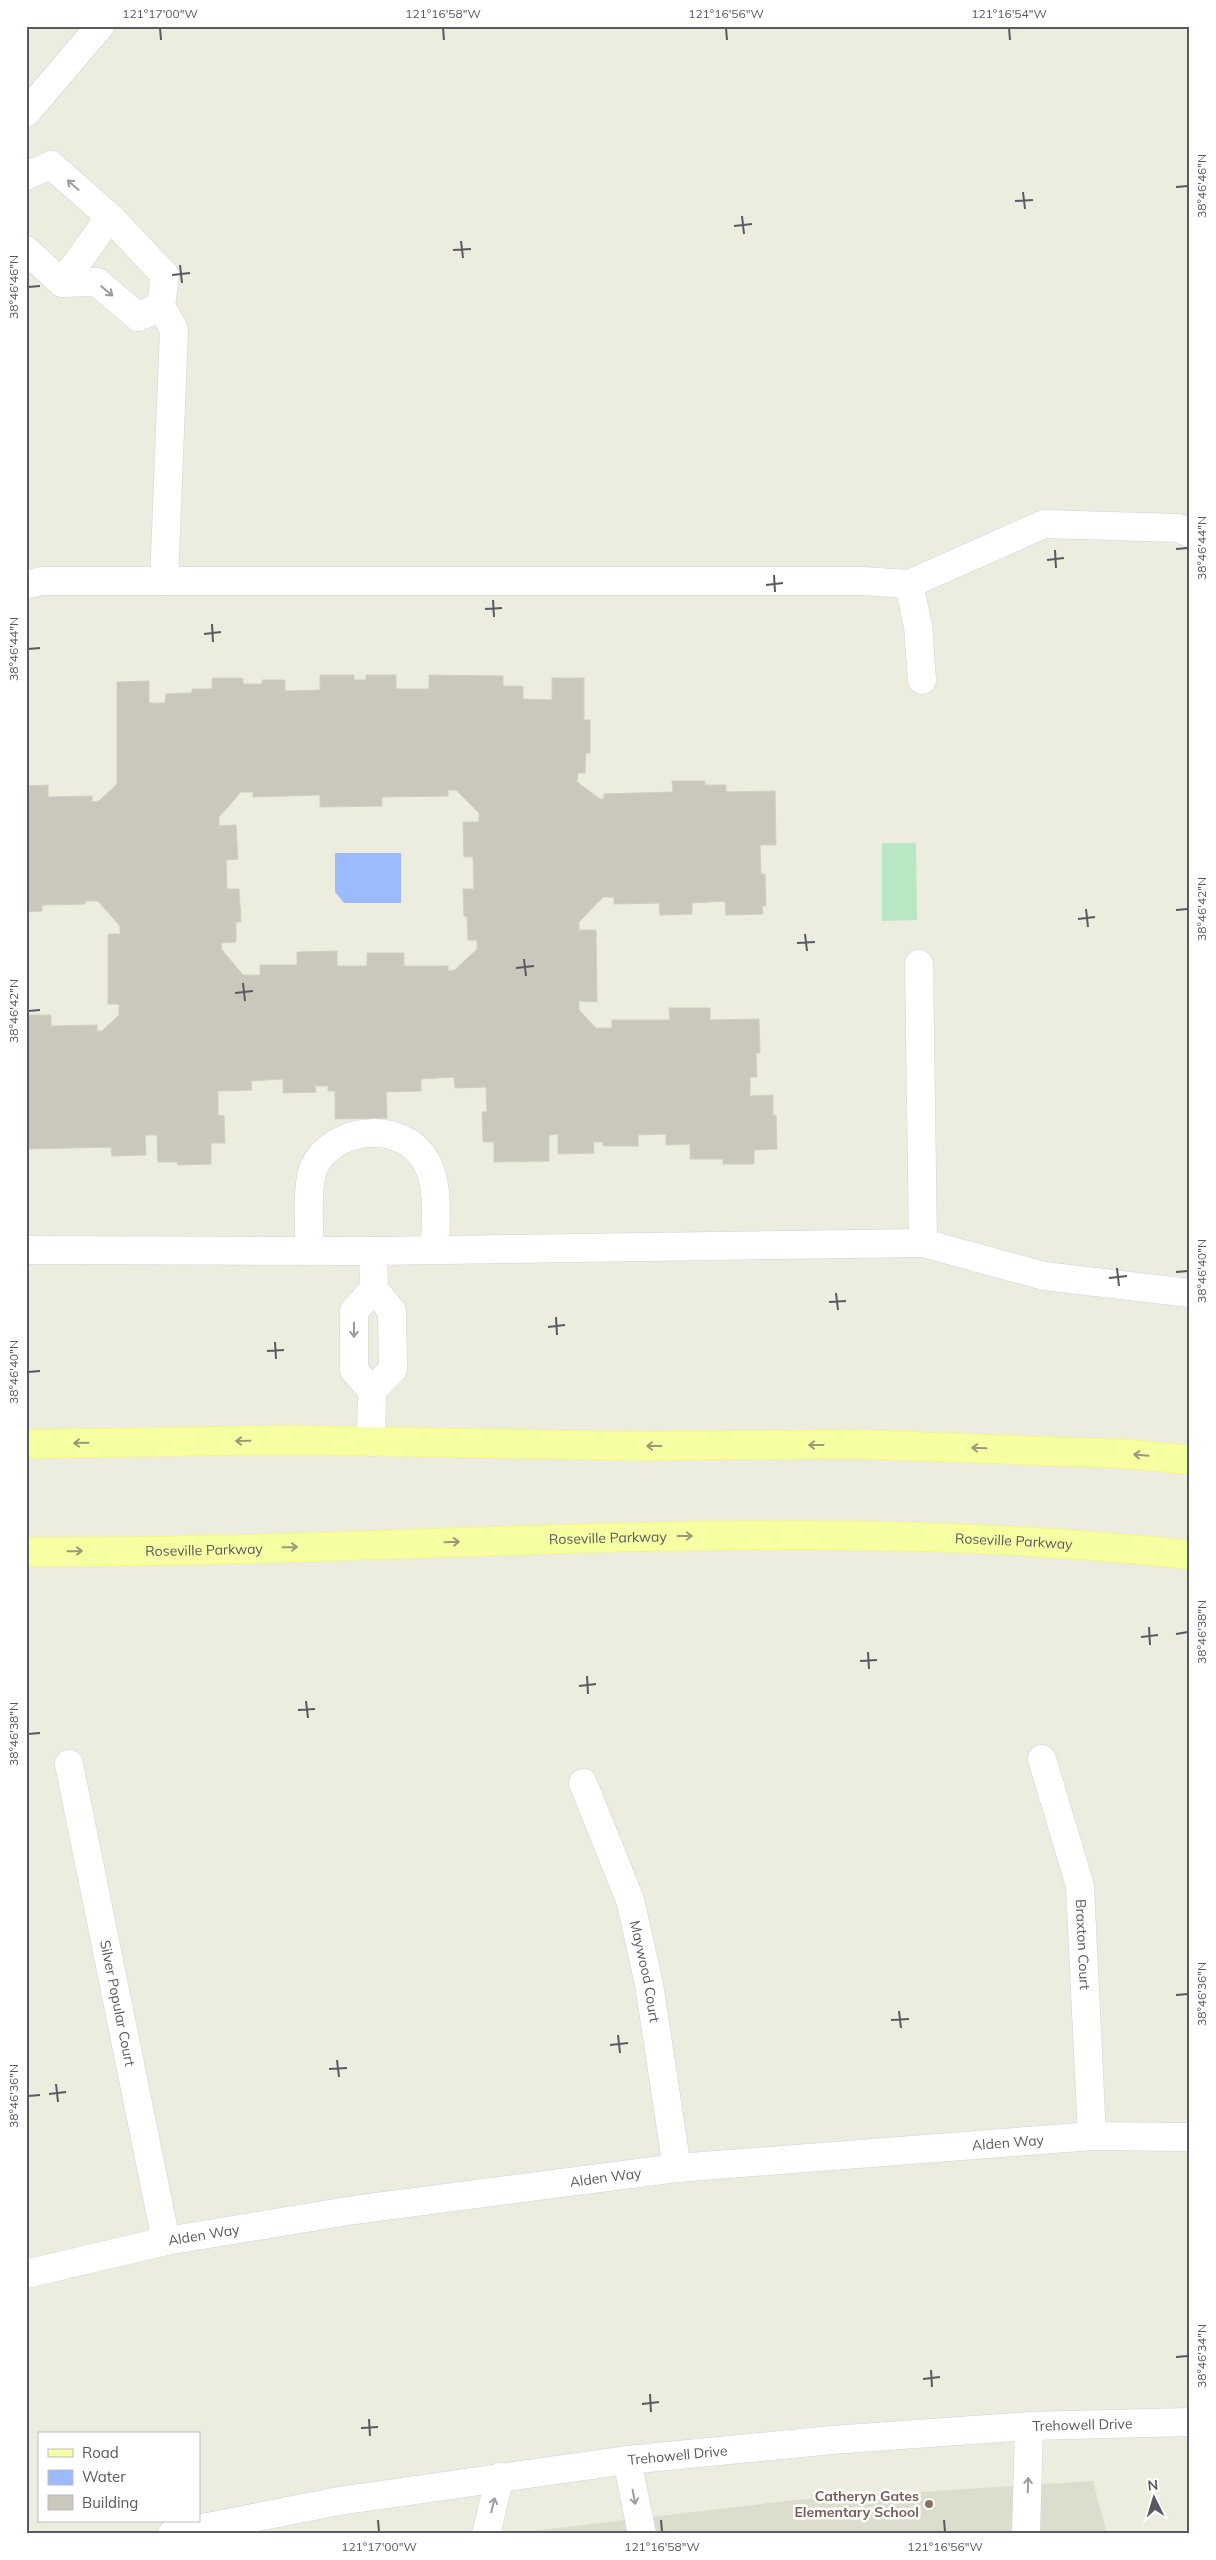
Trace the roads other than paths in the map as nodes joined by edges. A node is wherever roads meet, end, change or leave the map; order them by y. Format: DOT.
graph roads {
  1 [pos="100,26"];
  2 [pos="26,113"];
  3 [pos="26,176"];
  4 [pos="110,217"];
  5 [pos="26,250"];
  6 [pos="62,283"];
  7 [pos="161,306"];
  8 [pos="1190,533"];
  9 [pos="164,581"];
  10 [pos="909,584"];
  11 [pos="26,585"];
  12 [pos="922,680"];
  13 [pos="919,964"];
  14 [pos="923,1243"];
  15 [pos="435,1249"];
  16 [pos="26,1250"];
  17 [pos="310,1250"];
  18 [pos="373,1251"];
  19 [pos="374,1288"];
  20 [pos="1190,1293"];
  21 [pos="372,1391"];
  22 [pos="371,1442"];
  23 [pos="26,1444"];
  24 [pos="1190,1460"];
  25 [pos="26,1552"];
  26 [pos="1190,1555"];
  27 [pos="1042,1759"];
  28 [pos="69,1764"];
  29 [pos="583,1783"];
  30 [pos="1092,2136"];
  31 [pos="1190,2137"];
  32 [pos="677,2168"];
  33 [pos="166,2242"];
  34 [pos="26,2274"];
  35 [pos="1190,2422"];
  36 [pos="1030,2426"];
  37 [pos="627,2460"];
  38 [pos="500,2477"];
  39 [pos="172,2534"];
  40 [pos="486,2534"];
  41 [pos="642,2534"];
  42 [pos="1026,2534"];
  1 -- 2 [label="street"];
  4 -- 3 [label="street, one-way"];
  4 -- 6 [label="street"];
  4 -- 7 [label="street"];
  5 -- 6 [label="street"];
  6 -- 7 [label="street, one-way"];
  7 -- 9 [label="street"];
  8 -- 10 [label="street"];
  9 -- 10 [label="street"];
  9 -- 11 [label="street"];
  10 -- 12 [label="street"];
  13 -- 14 [label="street"];
  14 -- 15 [label="street"];
  14 -- 20 [label="street"];
  15 -- 17 [label="street"];
  15 -- 18 [label="street"];
  16 -- 17 [label="street"];
  17 -- 18 [label="street"];
  18 -- 19 [label="street"];
  19 -- 21 [label="street, one-way"];
  19 -- 21 [label="street"];
  21 -- 22 [label="street"];
  22 -- 23 [label="main road, one-way"];
  24 -- 22 [label="main road, one-way"];
  25 -- 26 [label="main road, Roseville Parkway, one-way"];
  27 -- 30 [label="street, Braxton Court"];
  28 -- 33 [label="street, Silver Popular Court"];
  29 -- 32 [label="street, Maywood Court"];
  30 -- 31 [label="street, Alden Way"];
  30 -- 32 [label="street, Alden Way"];
  32 -- 33 [label="street, Alden Way"];
  33 -- 34 [label="street, Alden Way"];
  35 -- 36 [label="street, Trehowell Drive"];
  36 -- 37 [label="street, Trehowell Drive"];
  42 -- 36 [label="street, one-way"];
  37 -- 38 [label="street, Trehowell Drive"];
  37 -- 41 [label="street, one-way"];
  38 -- 39 [label="street, Trehowell Drive"];
  40 -- 38 [label="street, one-way"];
}
